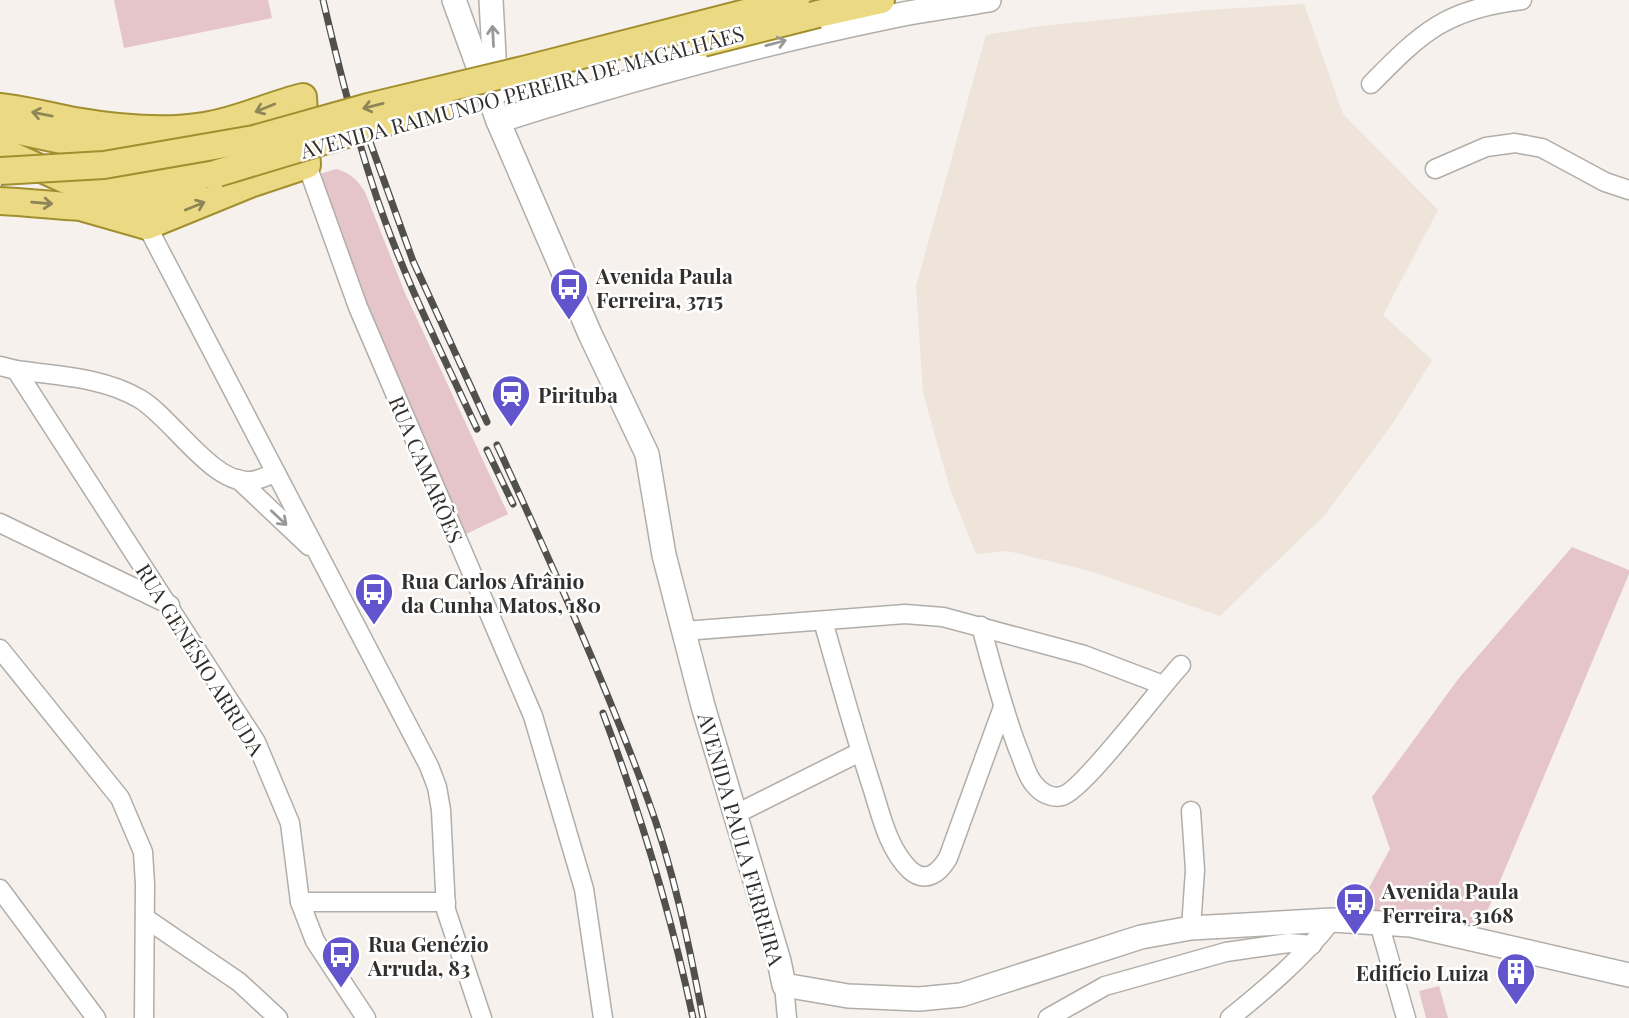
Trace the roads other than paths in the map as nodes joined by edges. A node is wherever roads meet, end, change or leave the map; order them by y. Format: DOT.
graph roads {
  1 [pos="454,0"];
  2 [pos="491,0"];
  3 [pos="881,0"];
  4 [pos="989,0"];
  5 [pos="1522,0"];
  6 [pos="807,7"];
  7 [pos="1371,84"];
  8 [pos="0,107"];
  9 [pos="498,121"];
  10 [pos="0,127"];
  11 [pos="0,150"];
  12 [pos="307,165"];
  13 [pos="1435,169"];
  14 [pos="0,171"];
  15 [pos="188,171"];
  16 [pos="1629,190"];
  17 [pos="166,195"];
  18 [pos="0,201"];
  19 [pos="84,208"];
  20 [pos="148,226"];
  21 [pos="8,368"];
  22 [pos="276,473"];
  23 [pos="237,479"];
  24 [pos="0,523"];
  25 [pos="319,556"];
  26 [pos="170,605"];
  27 [pos="823,621"];
  28 [pos="981,625"];
  29 [pos="684,631"];
  30 [pos="0,649"];
  31 [pos="1181,665"];
  32 [pos="1163,685"];
  33 [pos="1003,707"];
  34 [pos="860,752"];
  35 [pos="1191,811"];
  36 [pos="736,814"];
  37 [pos="1,891"];
  38 [pos="300,902"];
  39 [pos="446,902"];
  40 [pos="145,918"];
  41 [pos="1332,920"];
  42 [pos="1379,923"];
  43 [pos="1191,928"];
  44 [pos="1312,945"];
  45 [pos="1629,975"];
  46 [pos="784,985"];
  47 [pos="96,1018"];
  48 [pos="144,1018"];
  49 [pos="278,1018"];
  50 [pos="366,1018"];
  51 [pos="482,1018"];
  52 [pos="603,1018"];
  53 [pos="787,1018"];
  54 [pos="1048,1018"];
  55 [pos="1230,1018"];
  56 [pos="1406,1018"];
  1 -- 9 [label="main road, AVENIDA PAULA FERREIRA"];
  9 -- 2 [label="main road, one-way"];
  3 -- 6 [label="main road, AVENIDA RAIMUNDO PEREIRA DE MAGALHÃES"];
  9 -- 4 [label="main road, one-way"];
  5 -- 7 [label="street"];
  6 -- 15 [label="main road, one-way, bridge"];
  6 -- 15 [label="main road, AVENIDA RAIMUNDO PEREIRA DE MAGALHÃES, bridge"];
  12 -- 8 [label="main road, one-way"];
  9 -- 29 [label="main road, AVENIDA PAULA FERREIRA"];
  10 -- 15 [label="main road, bridge"];
  11 -- 15 [label="main road"];
  20 -- 12 [label="main road, one-way"];
  12 -- 52 [label="street, RUA CAMARÕES"];
  13 -- 16 [label="street"];
  14 -- 15 [label="main road, bridge"];
  15 -- 17 [label="main road, AVENIDA RAIMUNDO PEREIRA DE MAGALHÃES"];
  17 -- 19 [label="main road, AVENIDA RAIMUNDO PEREIRA DE MAGALHÃES"];
  17 -- 20 [label="main road"];
  18 -- 19 [label="main road, AVENIDA RAIMUNDO PEREIRA DE MAGALHÃES, one-way"];
  19 -- 20 [label="main road"];
  20 -- 22 [label="street"];
  21 -- 23 [label="street"];
  21 -- 26 [label="street, RUA GENÉSIO ARRUDA"];
  22 -- 23 [label="street"];
  22 -- 25 [label="street"];
  23 -- 25 [label="street, one-way"];
  24 -- 26 [label="street"];
  25 -- 39 [label="street"];
  26 -- 38 [label="street, RUA GENÉSIO ARRUDA"];
  27 -- 28 [label="street"];
  27 -- 29 [label="street"];
  27 -- 34 [label="street"];
  28 -- 32 [label="street"];
  28 -- 33 [label="street"];
  29 -- 36 [label="main road, AVENIDA PAULA FERREIRA"];
  30 -- 40 [label="street"];
  31 -- 32 [label="street"];
  32 -- 33 [label="street"];
  33 -- 34 [label="street"];
  34 -- 36 [label="street"];
  35 -- 43 [label="street"];
  36 -- 46 [label="main road, AVENIDA PAULA FERREIRA"];
  37 -- 47 [label="street"];
  38 -- 39 [label="street"];
  38 -- 50 [label="street, RUA GENÉSIO ARRUDA"];
  39 -- 51 [label="street"];
  40 -- 48 [label="street"];
  40 -- 49 [label="street"];
  41 -- 42 [label="main road, AVENIDA PAULA FERREIRA"];
  41 -- 43 [label="main road, AVENIDA PAULA FERREIRA"];
  41 -- 44 [label="street"];
  42 -- 45 [label="main road, AVENIDA PAULA FERREIRA"];
  42 -- 56 [label="street"];
  43 -- 46 [label="main road, AVENIDA PAULA FERREIRA"];
  44 -- 54 [label="street"];
  44 -- 55 [label="street"];
  46 -- 53 [label="street"];
}
